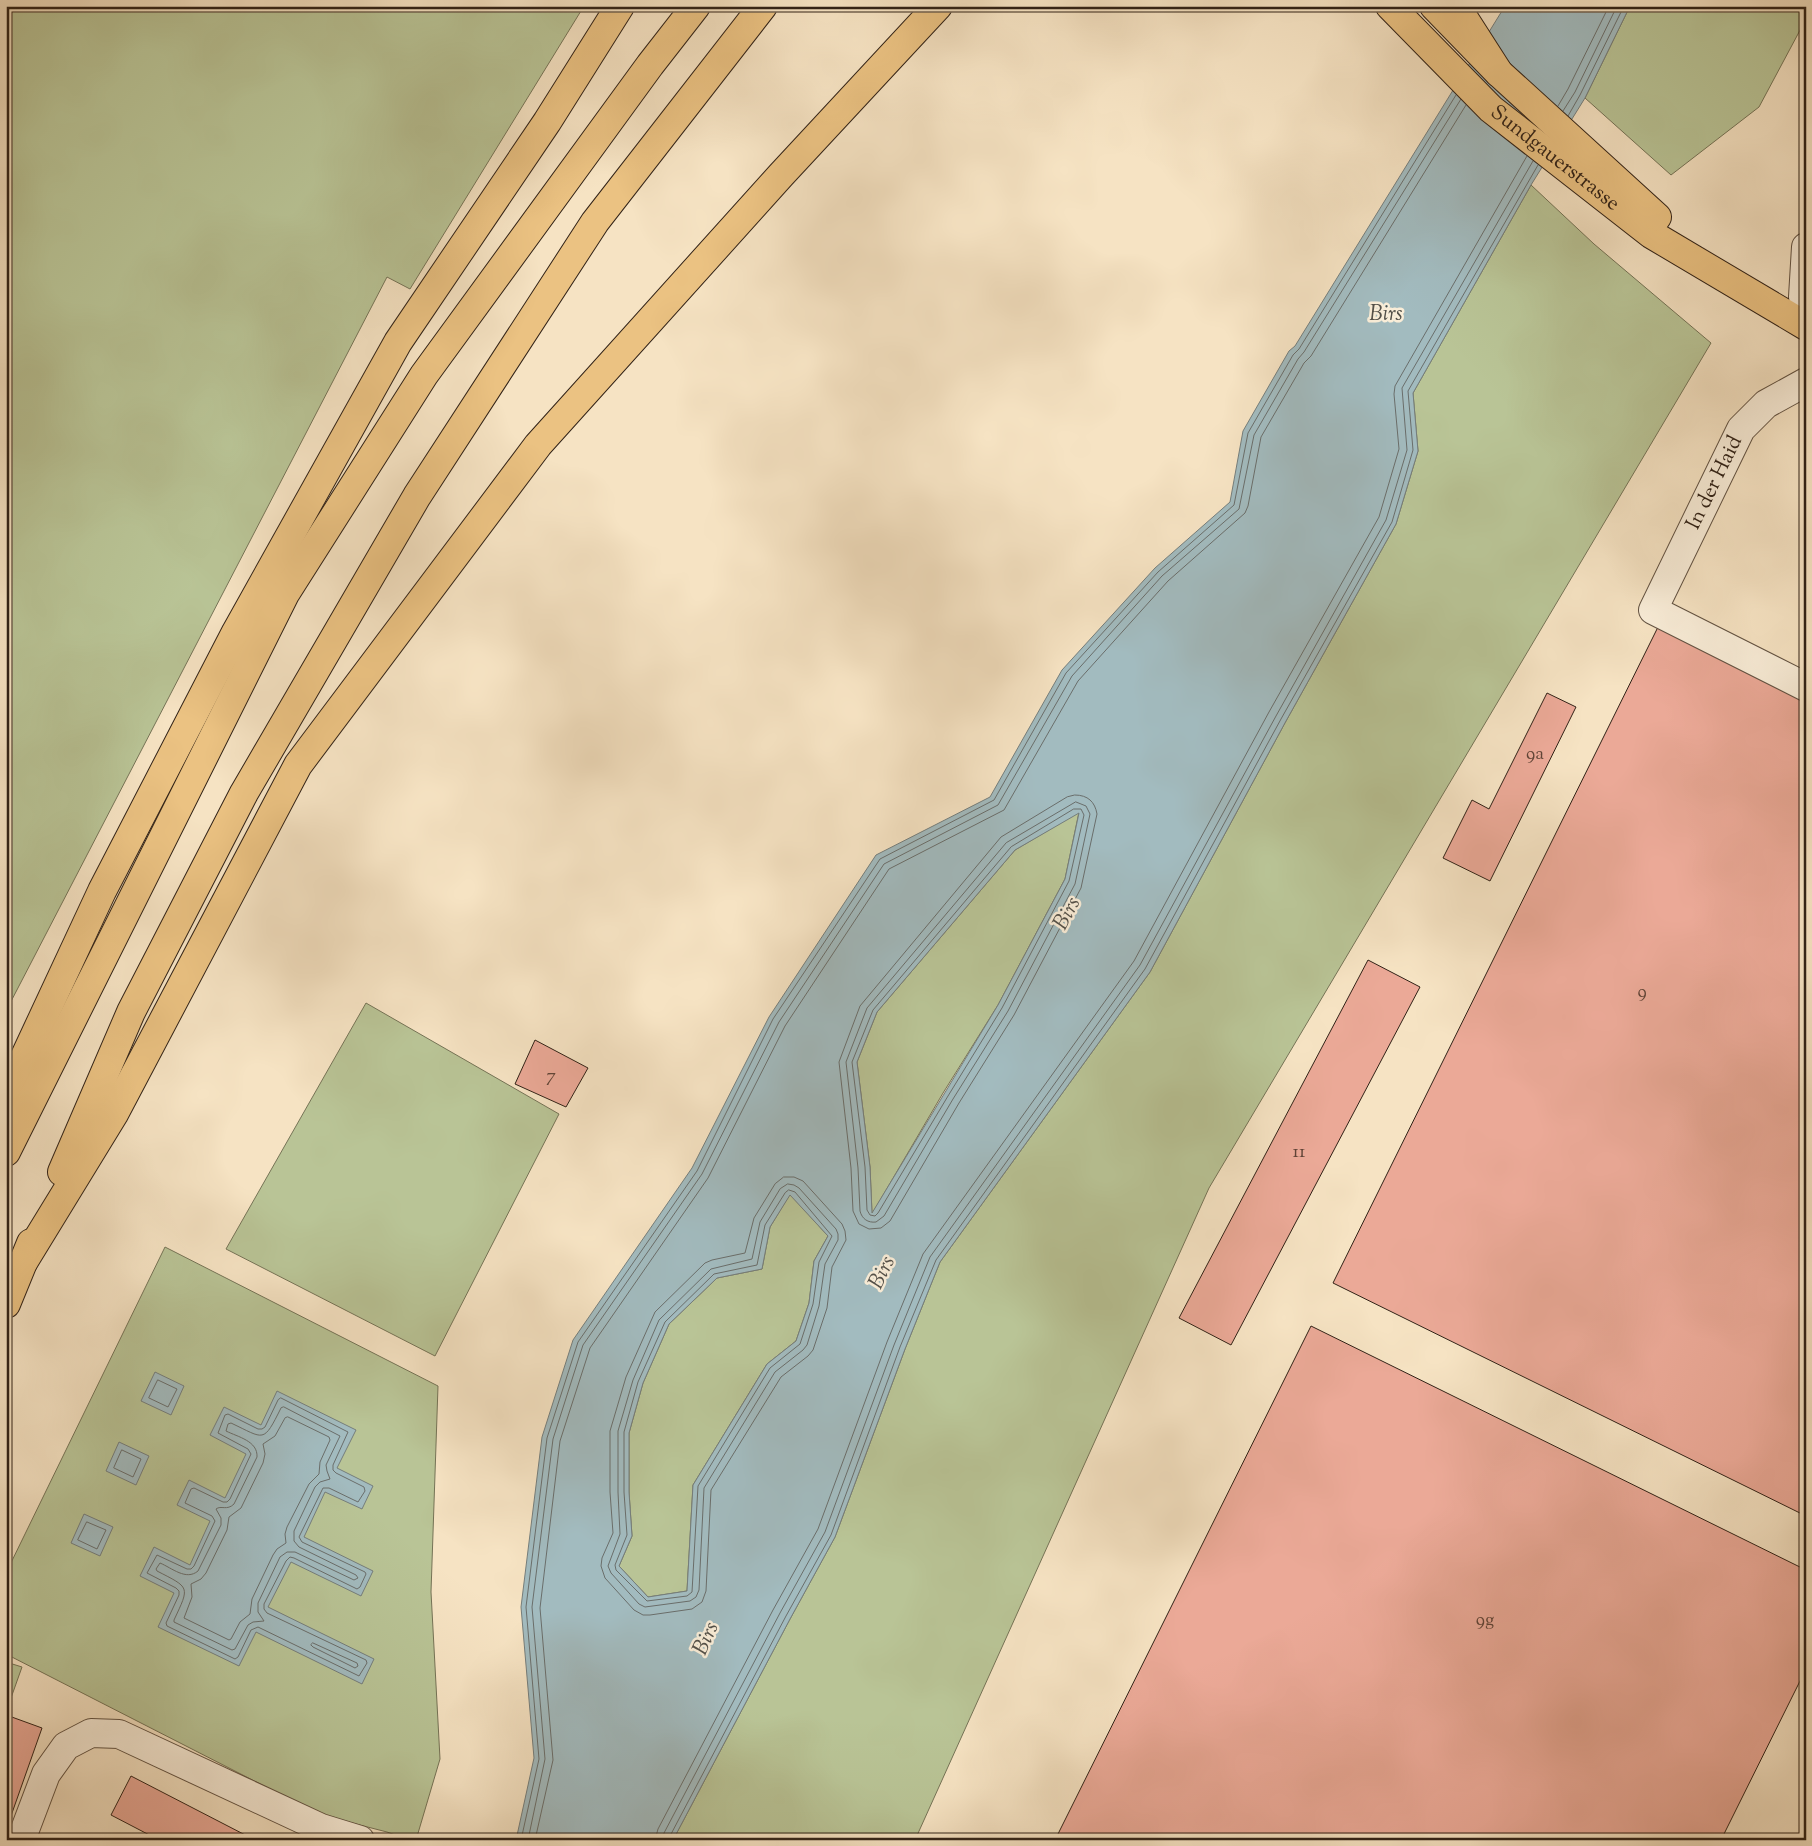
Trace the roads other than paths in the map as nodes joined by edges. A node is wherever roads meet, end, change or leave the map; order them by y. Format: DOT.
graph roads {
  1 [pos="620,6"];
  2 [pos="696,6"];
  3 [pos="763,6"];
  4 [pos="938,6"];
  5 [pos="1390,6"];
  6 [pos="1434,6"];
  7 [pos="1456,6"];
  8 [pos="1499,73"];
  9 [pos="1806,247"];
  10 [pos="1738,286"];
  11 [pos="1806,306"];
  12 [pos="1806,326"];
  13 [pos="1806,382"];
  14 [pos="1806,687"];
  15 [pos="6,1097"];
  16 [pos="6,1152"];
  17 [pos="24,1261"];
  18 [pos="6,1304"];
  19 [pos="21,1840"];
  20 [pos="360,1840"];
  1 -- 15 [label="main road"];
  2 -- 16 [label="main road"];
  3 -- 17 [label="main road"];
  4 -- 17 [label="main road"];
  5 -- 10 [label="main road, Sundgauerstrasse"];
  6 -- 8 [label="main road, Sundgauerstrasse"];
  7 -- 8 [label="main road"];
  8 -- 10 [label="main road, Sundgauerstrasse"];
  9 -- 11 [label="street"];
  10 -- 12 [label="main road, Sundgauerstrasse"];
  13 -- 14 [label="street, In der Haid"];
  17 -- 18 [label="main road"];
  19 -- 20 [label="street"];
}
